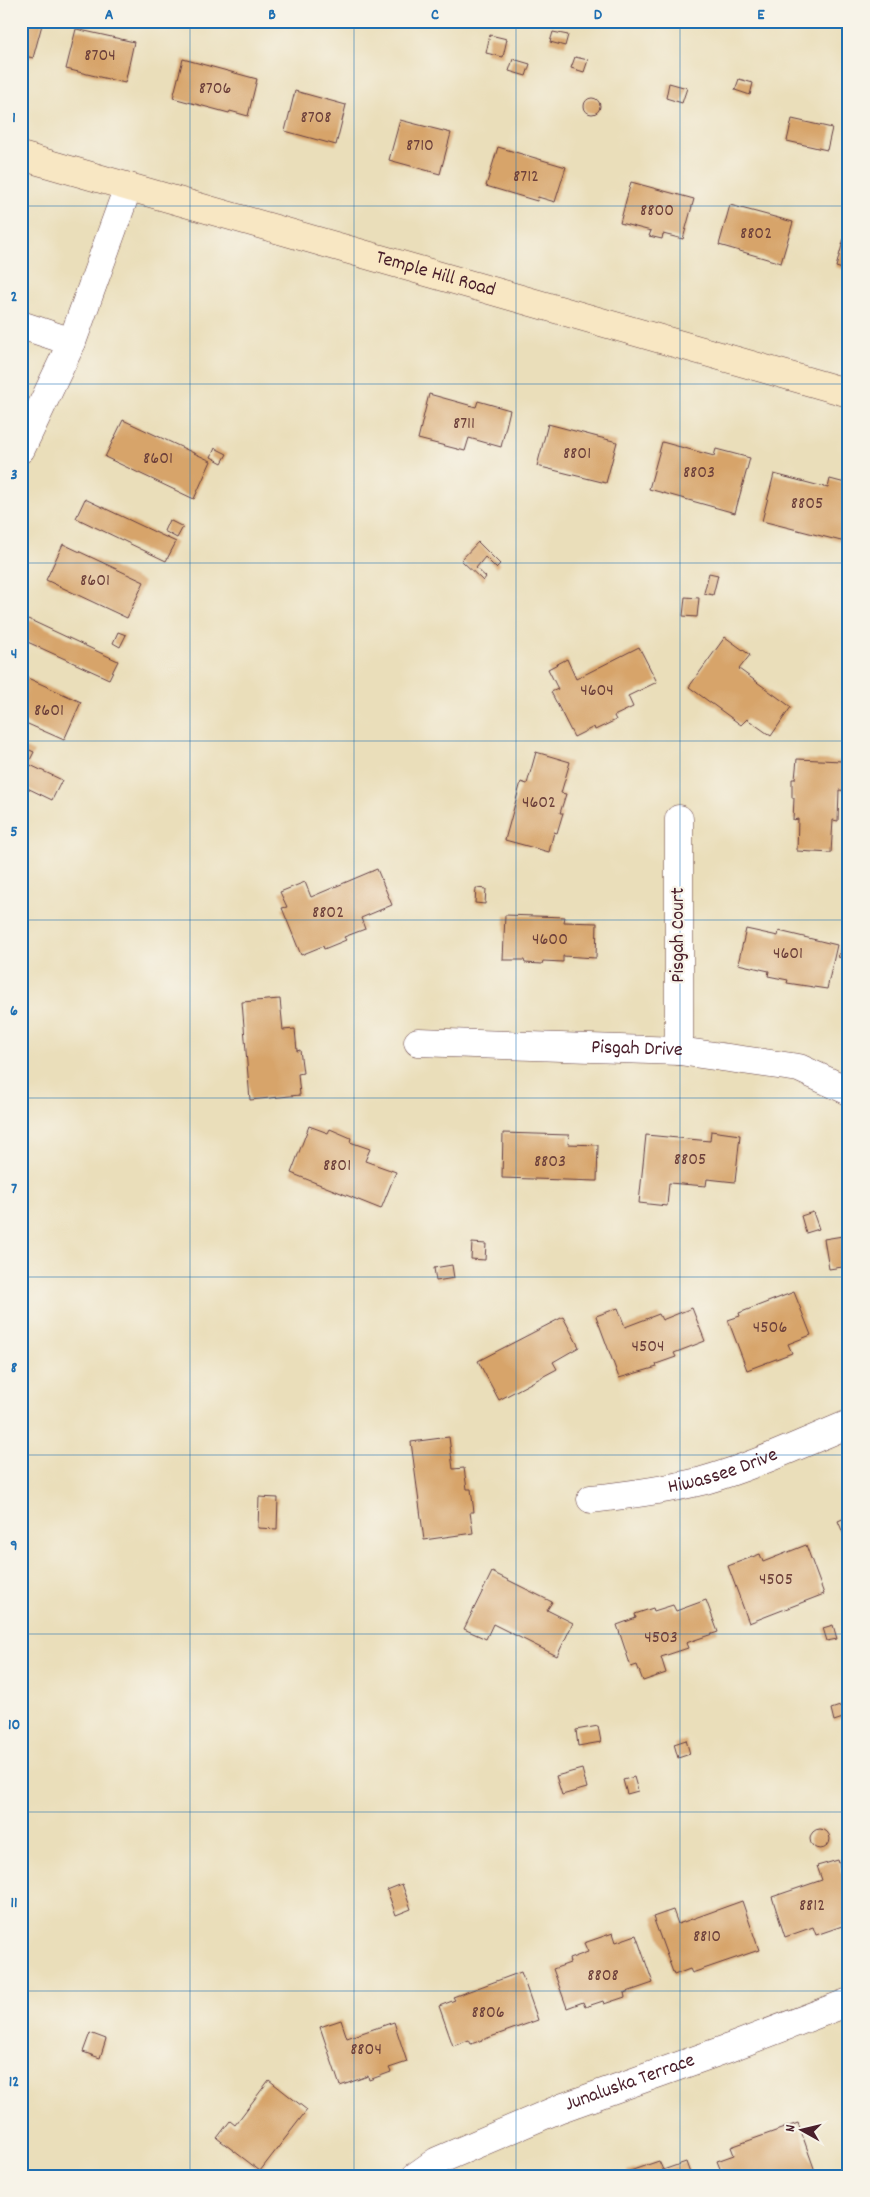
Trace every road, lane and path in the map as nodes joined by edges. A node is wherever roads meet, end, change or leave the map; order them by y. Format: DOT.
graph roads {
  1 [pos="21,156"];
  2 [pos="128,187"];
  3 [pos="21,325"];
  4 [pos="72,342"];
  5 [pos="849,393"];
  6 [pos="21,449"];
  7 [pos="679,819"];
  8 [pos="418,1042"];
  9 [pos="679,1051"];
  10 [pos="849,1091"];
  11 [pos="849,1424"];
  12 [pos="592,1499"];
  13 [pos="849,2002"];
  14 [pos="416,2176"];
  1 -- 2 [label="main road, Temple Hill Road"];
  2 -- 4 [label="street"];
  2 -- 5 [label="main road, Temple Hill Road"];
  3 -- 4 [label="street"];
  4 -- 6 [label="street"];
  7 -- 9 [label="street, Pisgah Court"];
  8 -- 9 [label="street, Pisgah Drive"];
  9 -- 10 [label="street, Pisgah Drive"];
  11 -- 12 [label="street, Hiwassee Drive"];
  13 -- 14 [label="street, Junaluska Terrace"];
}
